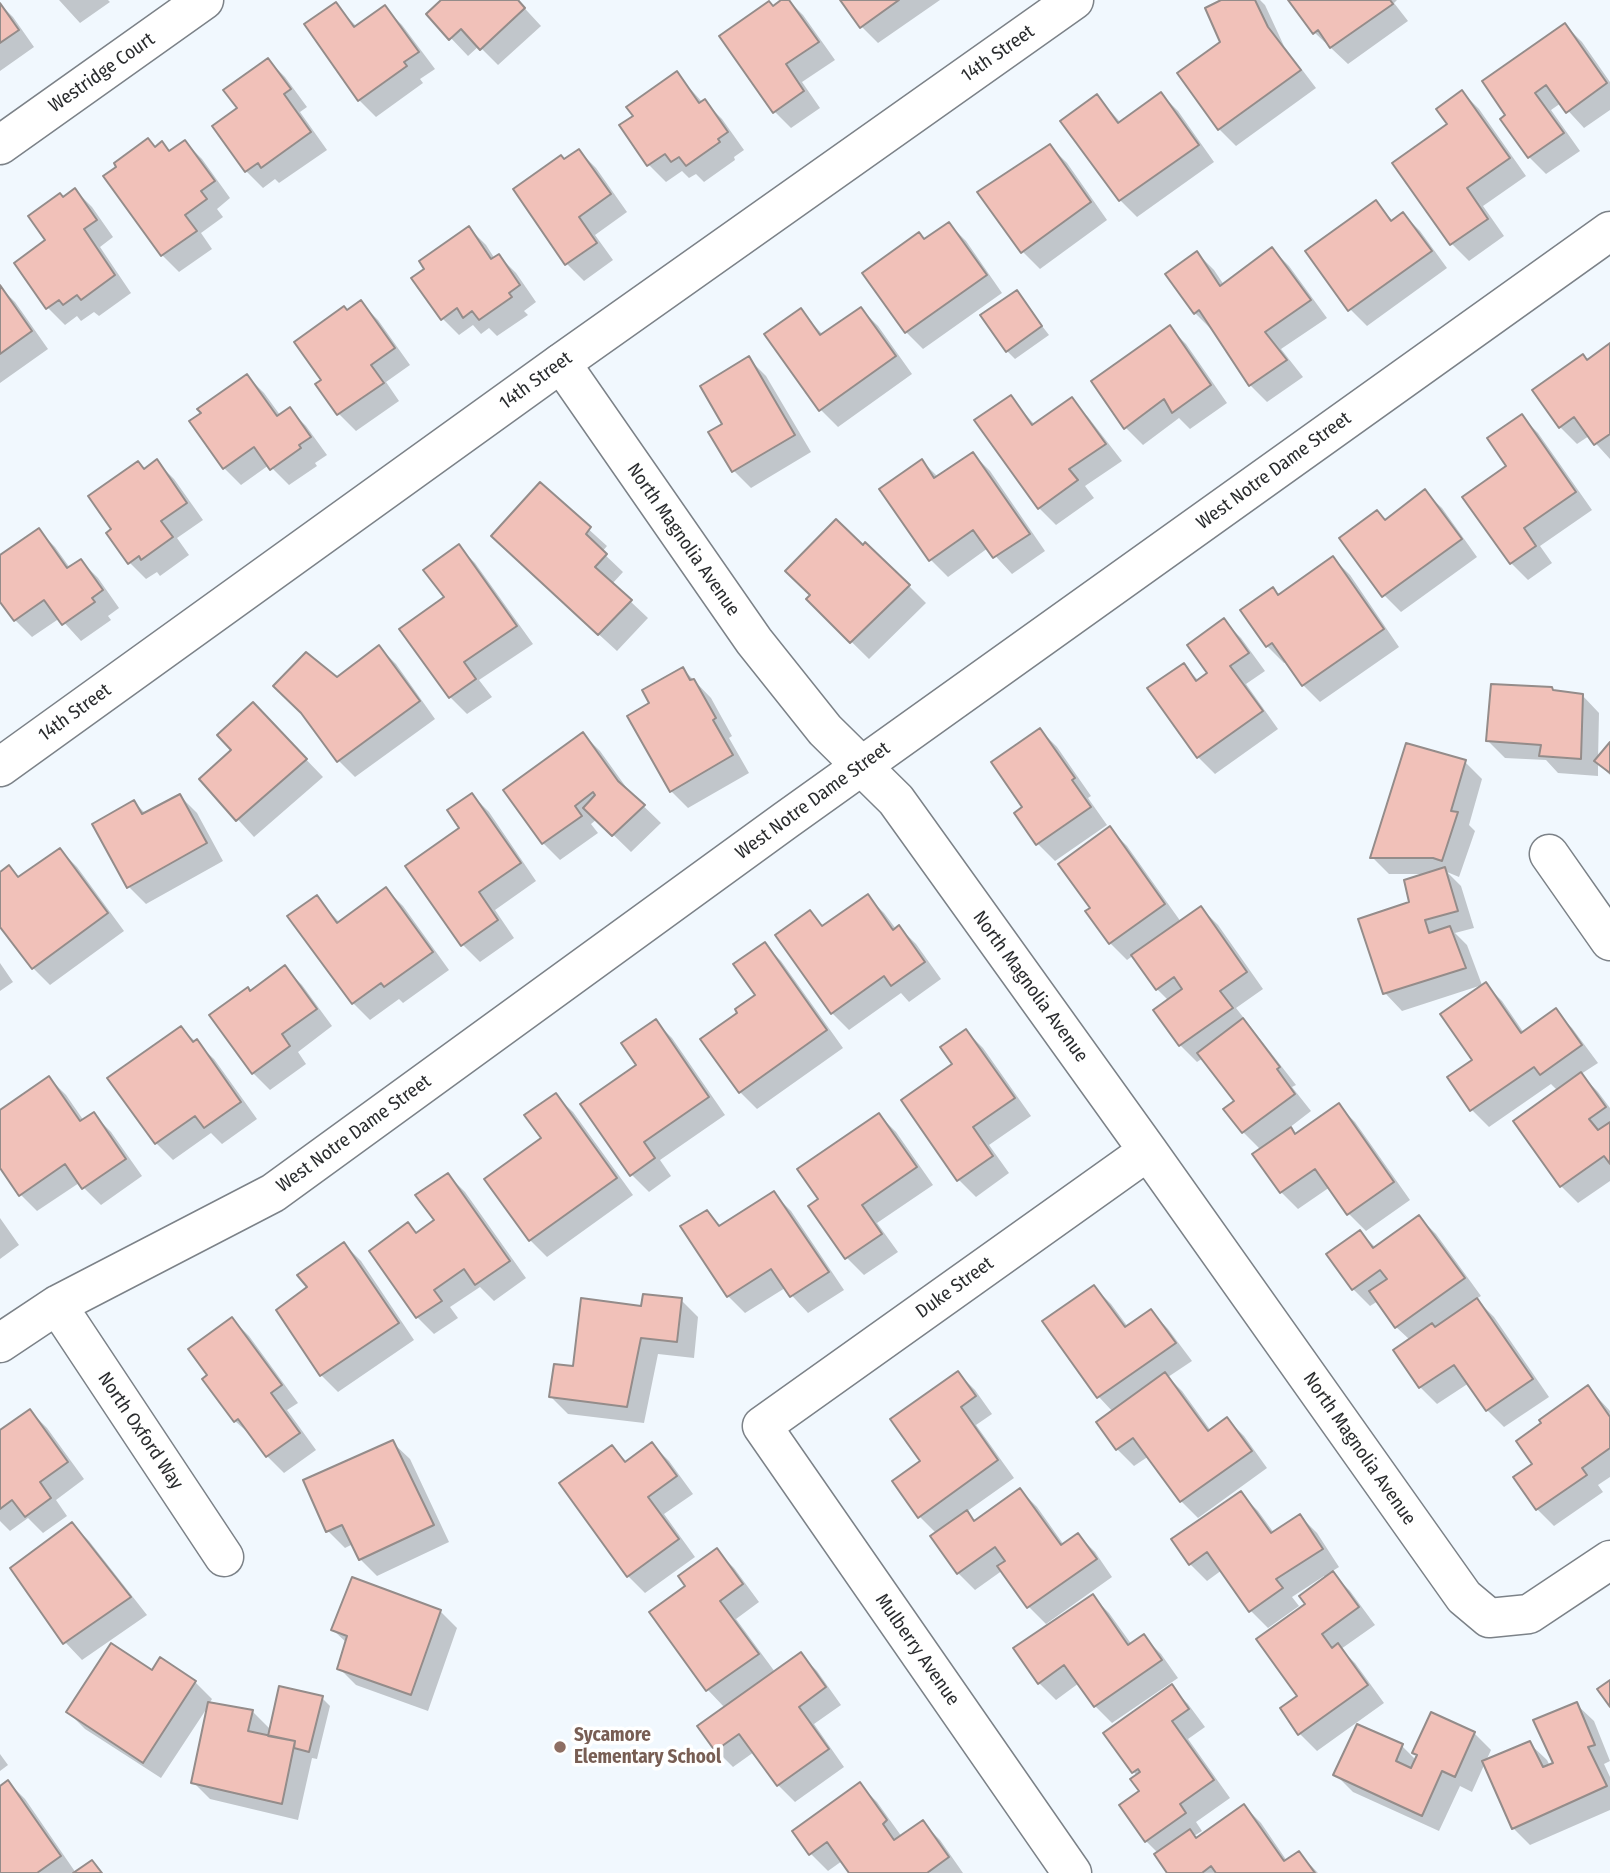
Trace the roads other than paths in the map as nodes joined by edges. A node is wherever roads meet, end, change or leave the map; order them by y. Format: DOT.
graph roads {
  1 [pos="204,0"];
  2 [pos="1074,0"];
  3 [pos="0,145"];
  4 [pos="1610,231"];
  5 [pos="561,363"];
  6 [pos="863,765"];
  7 [pos="0,767"];
  8 [pos="1549,854"];
  9 [pos="1610,941"];
  10 [pos="1148,1151"];
  11 [pos="57,1305"];
  12 [pos="0,1343"];
  13 [pos="762,1426"];
  14 [pos="224,1557"];
  15 [pos="1610,1560"];
  16 [pos="1072,1873"];
  1 -- 3 [label="street, Westridge Court"];
  2 -- 5 [label="street, 14th Street"];
  4 -- 6 [label="street, West Notre Dame Street"];
  5 -- 6 [label="street, North Magnolia Avenue"];
  5 -- 7 [label="street, 14th Street"];
  6 -- 10 [label="street, North Magnolia Avenue"];
  6 -- 11 [label="street, West Notre Dame Street"];
  8 -- 9 [label="street"];
  10 -- 13 [label="street, Duke Street"];
  10 -- 15 [label="street, North Magnolia Avenue"];
  11 -- 12 [label="street, West Notre Dame Street"];
  11 -- 14 [label="street, North Oxford Way"];
  13 -- 16 [label="street, Mulberry Avenue"];
}
